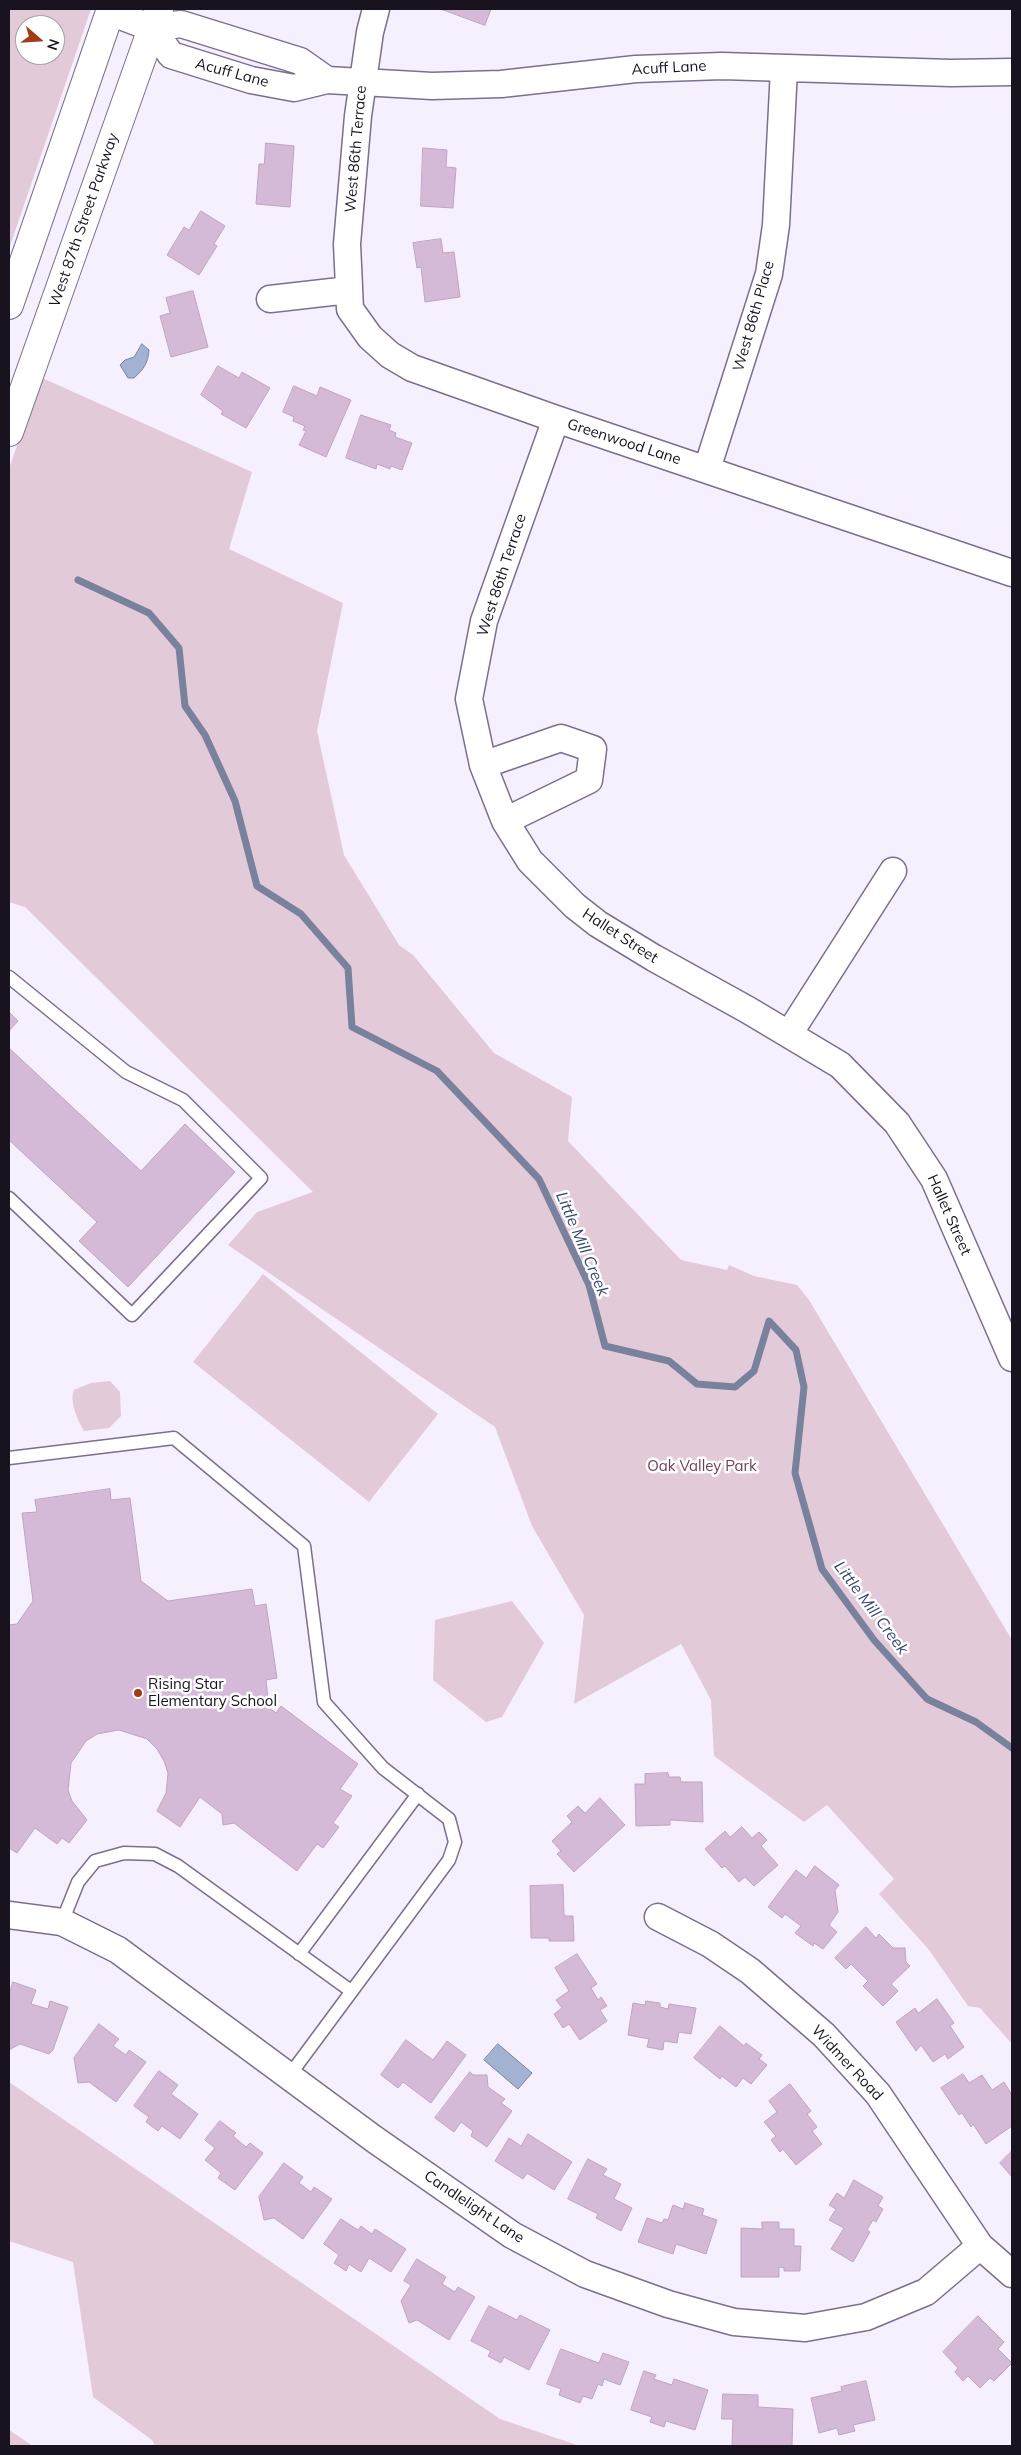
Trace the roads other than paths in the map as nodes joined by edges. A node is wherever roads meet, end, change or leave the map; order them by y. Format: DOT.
graph roads {
  1 [pos="376,9"];
  2 [pos="108,10"];
  3 [pos="155,18"];
  4 [pos="784,69"];
  5 [pos="1012,72"];
  6 [pos="362,83"];
  7 [pos="349,290"];
  8 [pos="270,298"];
  9 [pos="9,305"];
  10 [pos="556,419"];
  11 [pos="9,432"];
  12 [pos="707,469"];
  13 [pos="1012,573"];
  14 [pos="483,765"];
  15 [pos="505,821"];
  16 [pos="893,871"];
  17 [pos="9,977"];
  18 [pos="789,1034"];
  19 [pos="9,1198"];
  20 [pos="1012,1358"];
  21 [pos="9,1458"];
  22 [pos="418,1794"];
  23 [pos="9,1915"];
  24 [pos="658,1917"];
  25 [pos="62,1922"];
  26 [pos="299,1954"];
  27 [pos="351,1991"];
  28 [pos="289,2076"];
  29 [pos="980,2246"];
  30 [pos="1012,2274"];
  1 -- 6 [label="street, West 86th Terrace"];
  2 -- 3 [label="street, Acuff Lane"];
  2 -- 9 [label="main road"];
  3 -- 6 [label="street, Acuff Lane"];
  3 -- 11 [label="main road, West 87th Street Parkway"];
  4 -- 5 [label="street, Acuff Lane"];
  4 -- 6 [label="street, Acuff Lane"];
  4 -- 12 [label="street, West 86th Place"];
  6 -- 7 [label="street, West 86th Terrace"];
  7 -- 8 [label="street"];
  7 -- 10 [label="street, Greenwood Lane"];
  10 -- 12 [label="street, Greenwood Lane"];
  10 -- 14 [label="street, West 86th Terrace"];
  12 -- 13 [label="street, Greenwood Lane"];
  14 -- 15 [label="street, West 86th Terrace"];
  14 -- 15 [label="street"];
  15 -- 18 [label="street, Hallet Street"];
  16 -- 18 [label="street"];
  17 -- 19 [label="lane"];
  18 -- 20 [label="street, Hallet Street"];
  21 -- 22 [label="lane"];
  22 -- 26 [label="lane"];
  22 -- 27 [label="lane"];
  23 -- 25 [label="street, Candlelight Lane"];
  24 -- 29 [label="street, Widmer Road"];
  25 -- 26 [label="lane"];
  25 -- 28 [label="street, Candlelight Lane"];
  26 -- 27 [label="lane"];
  27 -- 28 [label="lane"];
  28 -- 29 [label="street, Candlelight Lane"];
  29 -- 30 [label="street, Widmer Road"];
}
